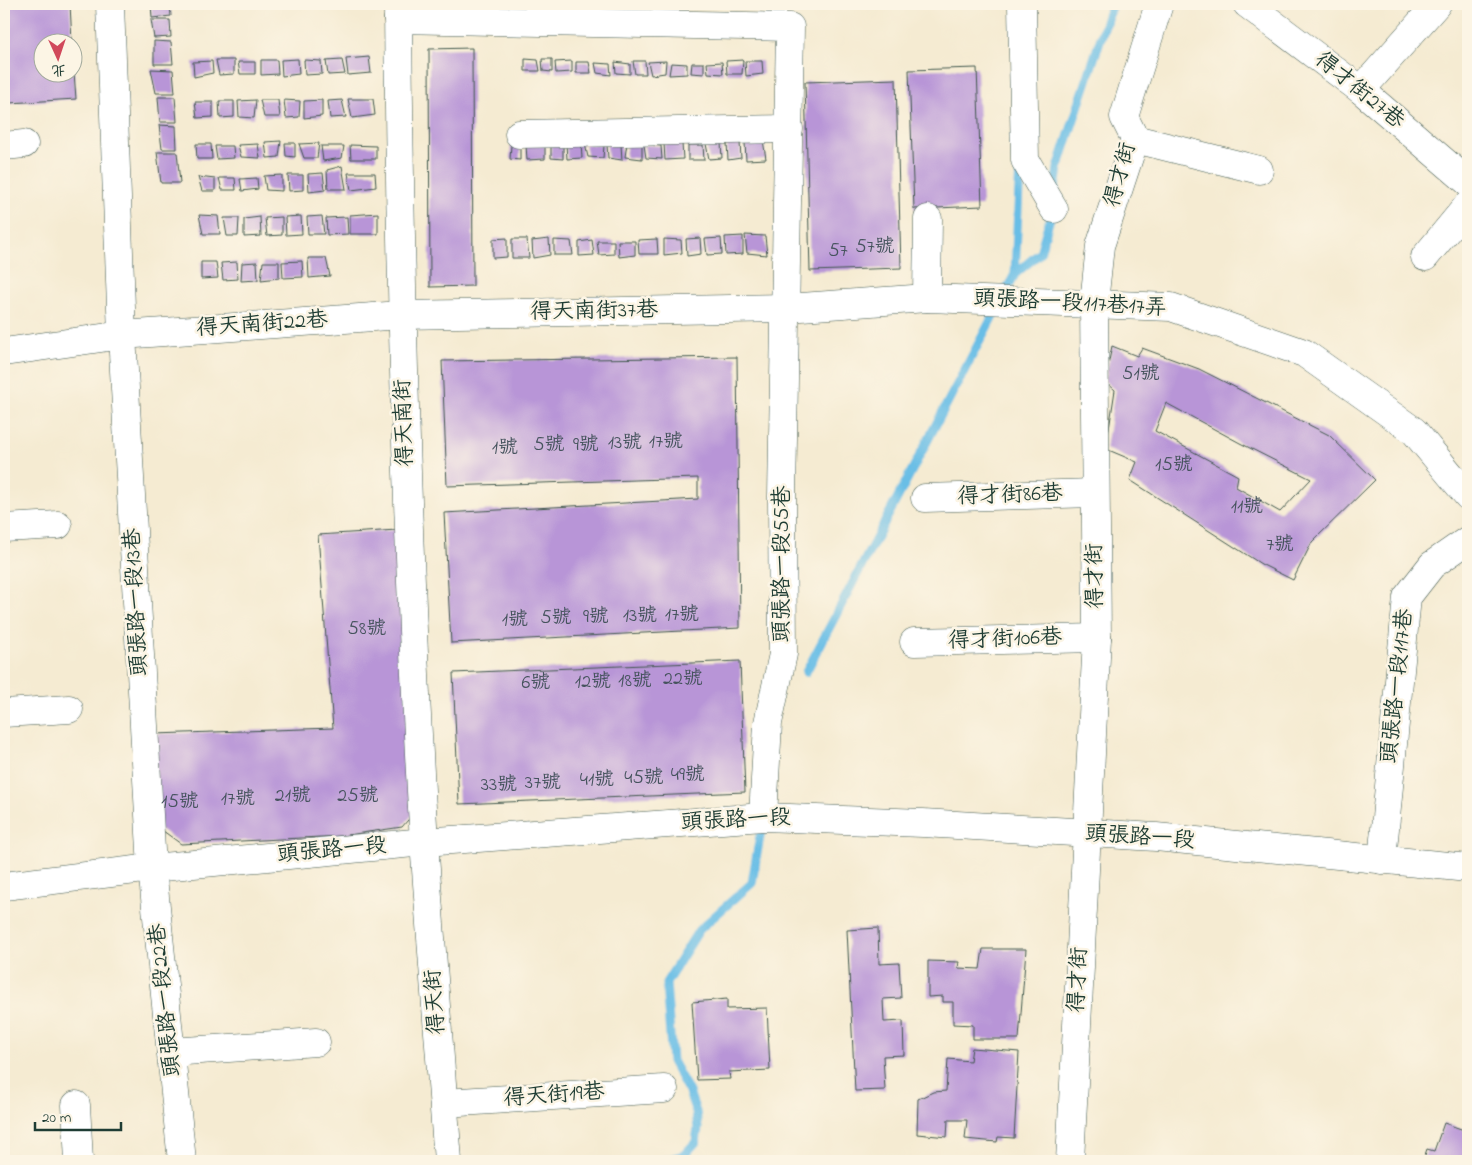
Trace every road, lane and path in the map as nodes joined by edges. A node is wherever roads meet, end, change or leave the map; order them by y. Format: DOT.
graph roads {
  1 [pos="110,4"];
  2 [pos="1022,4"];
  3 [pos="1159,4"];
  4 [pos="1247,4"];
  5 [pos="1437,4"];
  6 [pos="398,11"];
  7 [pos="1360,90"];
  8 [pos="789,129"];
  9 [pos="519,134"];
  10 [pos="1135,139"];
  11 [pos="1259,170"];
  12 [pos="1468,182"];
  13 [pos="1468,206"];
  14 [pos="1054,209"];
  15 [pos="928,219"];
  16 [pos="1425,257"];
  17 [pos="927,298"];
  18 [pos="880,303"];
  19 [pos="1094,303"];
  20 [pos="787,308"];
  21 [pos="401,315"];
  22 [pos="122,335"];
  23 [pos="4,352"];
  24 [pos="1094,493"];
  25 [pos="1468,496"];
  26 [pos="925,498"];
  27 [pos="58,525"];
  28 [pos="4,528"];
  29 [pos="1468,540"];
  30 [pos="1097,638"];
  31 [pos="914,642"];
  32 [pos="69,709"];
  33 [pos="4,713"];
  34 [pos="763,818"];
  35 [pos="1086,834"];
  36 [pos="424,842"];
  37 [pos="1382,860"];
  38 [pos="152,868"];
  39 [pos="1468,868"];
  40 [pos="4,886"];
  41 [pos="316,1042"];
  42 [pos="171,1052"];
  43 [pos="664,1089"];
  44 [pos="444,1103"];
  45 [pos="76,1105"];
  46 [pos="79,1161"];
  47 [pos="182,1161"];
  48 [pos="448,1161"];
  49 [pos="1070,1161"];
  1 -- 22 [label="street, 頭張路一段13巷"];
  2 -- 14 [label="street"];
  3 -- 10 [label="street, 得才街"];
  4 -- 7 [label="street, 得才街27巷"];
  5 -- 7 [label="street"];
  6 -- 8 [label="street"];
  6 -- 21 [label="street, 得天南街"];
  7 -- 12 [label="street, 得才街27巷"];
  8 -- 9 [label="street"];
  8 -- 20 [label="street"];
  10 -- 11 [label="street"];
  10 -- 19 [label="street, 得才街"];
  13 -- 16 [label="street"];
  15 -- 17 [label="street"];
  17 -- 18 [label="street, 頭張路一段117巷17弄"];
  17 -- 19 [label="street, 頭張路一段117巷17弄"];
  18 -- 20 [label="street, 得天南街37巷"];
  19 -- 24 [label="street, 得才街"];
  19 -- 25 [label="street, 頭張路一段117巷17弄"];
  20 -- 21 [label="street, 得天南街37巷"];
  20 -- 34 [label="street, 頭張路一段55巷"];
  21 -- 22 [label="street, 得天南街22巷"];
  21 -- 36 [label="street, 得天南街"];
  22 -- 23 [label="street, 得天南街22巷"];
  22 -- 38 [label="street, 頭張路一段13巷"];
  24 -- 26 [label="street, 得才街86巷"];
  24 -- 30 [label="street, 得才街"];
  27 -- 28 [label="street"];
  29 -- 37 [label="street, 頭張路一段117巷"];
  30 -- 31 [label="street, 得才街106巷"];
  30 -- 35 [label="street, 得才街"];
  32 -- 33 [label="street"];
  34 -- 35 [label="street, 頭張路一段"];
  34 -- 36 [label="street, 頭張路一段"];
  35 -- 37 [label="street, 頭張路一段"];
  35 -- 49 [label="street, 得才街"];
  36 -- 38 [label="street, 頭張路一段"];
  36 -- 44 [label="street, 得天街"];
  37 -- 39 [label="street, 頭張路一段"];
  38 -- 40 [label="street, 頭張路一段"];
  38 -- 42 [label="street, 頭張路一段22巷"];
  41 -- 42 [label="street"];
  42 -- 47 [label="street, 頭張路一段22巷"];
  43 -- 44 [label="street, 得天街19巷"];
  44 -- 48 [label="street, 得天街"];
  45 -- 46 [label="street"];
}
